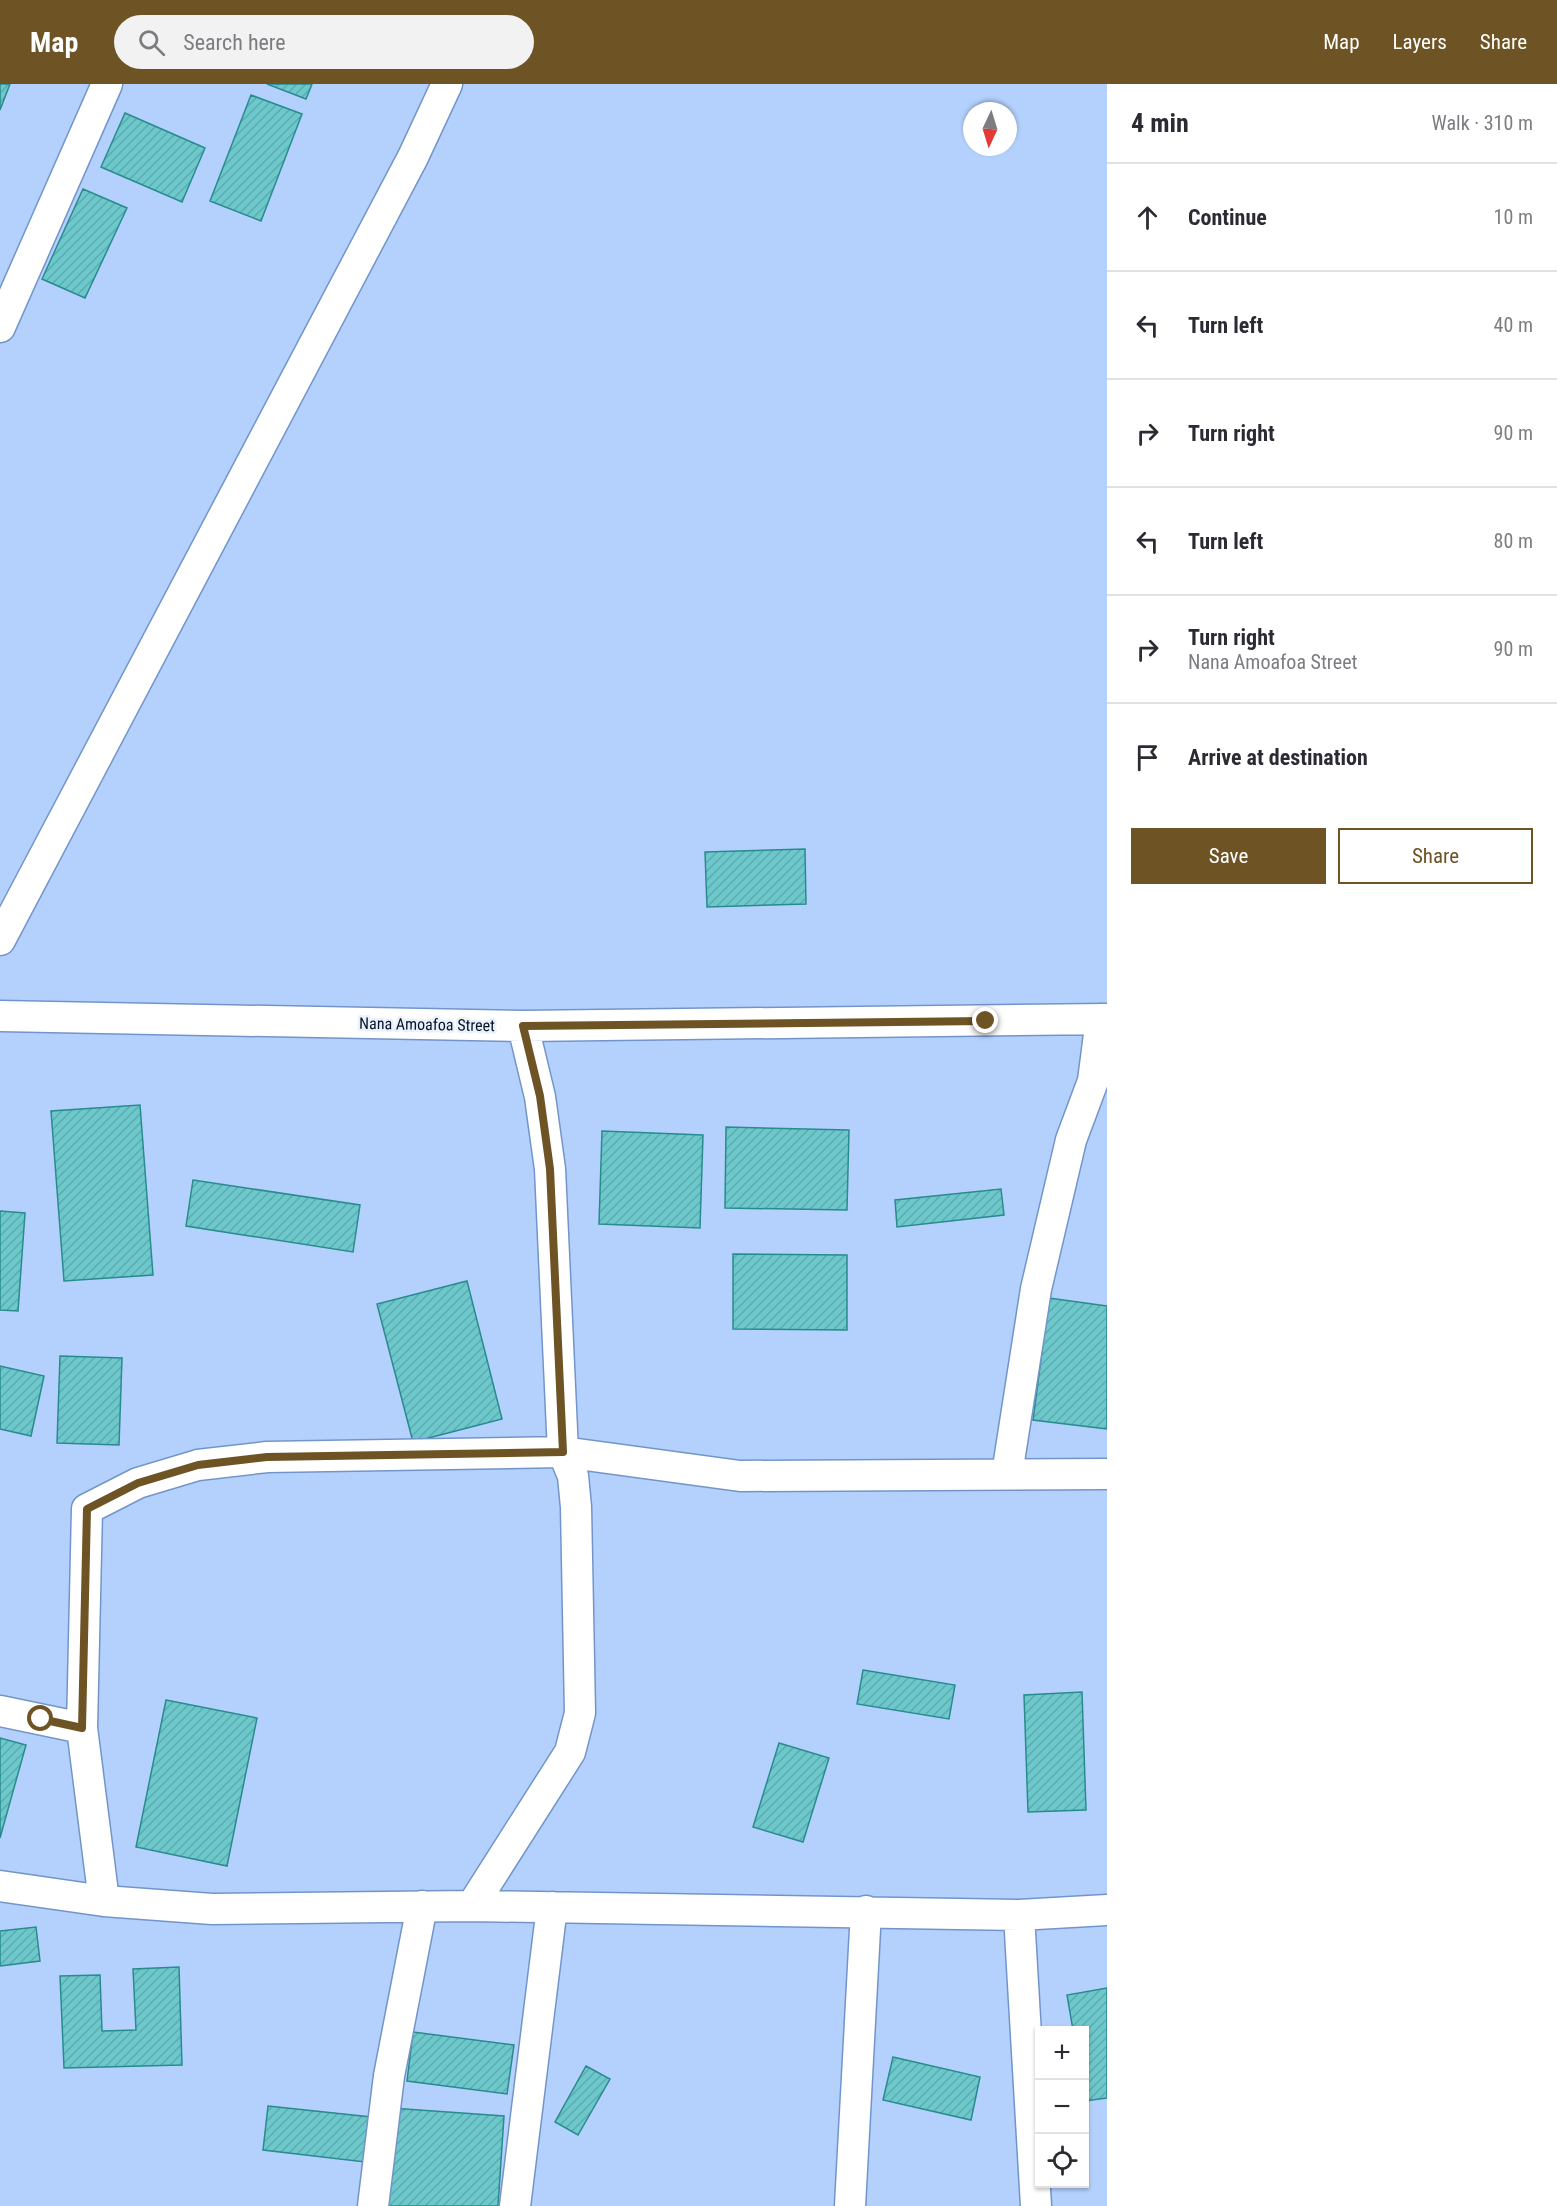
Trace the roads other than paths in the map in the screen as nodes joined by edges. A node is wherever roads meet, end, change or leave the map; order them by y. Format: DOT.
graph roads {
  1 [pos="107,84"];
  2 [pos="447,84"];
  3 [pos="0,327"];
  4 [pos="0,940"];
  5 [pos="0,1016"];
  6 [pos="1104,1019"];
  7 [pos="523,1026"];
  8 [pos="563,1452"];
  9 [pos="1007,1474"];
  10 [pos="1107,1474"];
  11 [pos="0,1711"];
  12 [pos="82,1728"];
  13 [pos="0,1886"];
  14 [pos="104,1901"];
  15 [pos="422,1906"];
  16 [pos="472,1906"];
  17 [pos="552,1907"];
  18 [pos="1107,1910"];
  19 [pos="866,1911"];
  20 [pos="1019,1915"];
  21 [pos="373,2206"];
  22 [pos="514,2206"];
  23 [pos="850,2206"];
  24 [pos="1036,2206"];
  1 -- 3 [label="street"];
  2 -- 4 [label="street"];
  5 -- 7 [label="street, Nana Amoafoa Street"];
  6 -- 7 [label="street, Nana Amoafoa Street"];
  6 -- 9 [label="street"];
  7 -- 8 [label="street"];
  8 -- 9 [label="street"];
  8 -- 12 [label="street"];
  8 -- 16 [label="street"];
  9 -- 10 [label="street"];
  11 -- 12 [label="street"];
  12 -- 14 [label="street"];
  13 -- 14 [label="street"];
  14 -- 15 [label="street"];
  15 -- 16 [label="street"];
  15 -- 21 [label="street"];
  16 -- 17 [label="street"];
  17 -- 19 [label="street"];
  17 -- 22 [label="street"];
  18 -- 20 [label="street"];
  19 -- 20 [label="street"];
  19 -- 23 [label="street"];
  20 -- 24 [label="street"];
}
